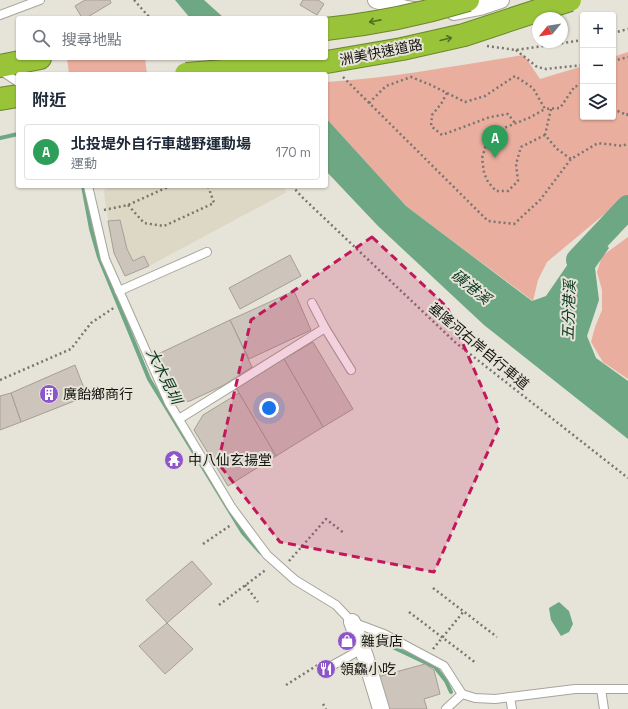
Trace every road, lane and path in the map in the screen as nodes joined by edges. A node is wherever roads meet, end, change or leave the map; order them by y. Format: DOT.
graph roads {
  1 [pos="40,0"];
  2 [pos="134,0"];
  3 [pos="423,0"];
  4 [pos="468,0"];
  5 [pos="501,0"];
  6 [pos="570,0"];
  7 [pos="378,1"];
  8 [pos="0,15"];
  9 [pos="148,16"];
  10 [pos="328,29"];
  11 [pos="628,29"];
  12 [pos="616,32"];
  13 [pos="580,40"];
  14 [pos="628,57"];
  15 [pos="30,60"];
  16 [pos="616,60"];
  17 [pos="580,65"];
  18 [pos="0,66"];
  19 [pos="0,70"];
  20 [pos="212,72"];
  21 [pos="341,75"];
  22 [pos="16,81"];
  23 [pos="580,87"];
  24 [pos="447,93"];
  25 [pos="16,96"];
  26 [pos="0,99"];
  27 [pos="369,103"];
  28 [pos="545,109"];
  29 [pos="551,109"];
  30 [pos="616,110"];
  31 [pos="628,113"];
  32 [pos="515,123"];
  33 [pos="544,134"];
  34 [pos="628,143"];
  35 [pos="571,158"];
  36 [pos="88,188"];
  37 [pos="166,188"];
  38 [pos="209,188"];
  39 [pos="294,188"];
  40 [pos="128,205"];
  41 [pos="94,212"];
  42 [pos="207,252"];
  43 [pos="119,291"];
  44 [pos="124,301"];
  45 [pos="312,303"];
  46 [pos="325,328"];
  47 [pos="351,370"];
  48 [pos="0,380"];
  49 [pos="179,419"];
  50 [pos="628,478"];
  51 [pos="240,519"];
  52 [pos="344,533"];
  53 [pos="203,544"];
  54 [pos="275,563"];
  55 [pos="282,569"];
  56 [pos="245,585"];
  57 [pos="433,588"];
  58 [pos="258,602"];
  59 [pos="219,605"];
  60 [pos="464,611"];
  61 [pos="409,612"];
  62 [pos="352,622"];
  63 [pos="443,637"];
  64 [pos="496,637"];
  65 [pos="362,648"];
  66 [pos="427,656"];
  67 [pos="476,663"];
  68 [pos="333,664"];
  69 [pos="286,685"];
  70 [pos="628,688"];
  71 [pos="601,689"];
  72 [pos="462,694"];
  73 [pos="510,697"];
  74 [pos="324,704"];
  75 [pos="326,709"];
  76 [pos="381,709"];
  77 [pos="446,709"];
  78 [pos="512,709"];
  79 [pos="604,709"];
  1 -- 8 [label="lane"];
  2 -- 9 [label="path"];
  3 -- 7 [label="street"];
  4 -- 10 [label="highway, one-way, bridge"];
  5 -- 7 [label="street"];
  20 -- 6 [label="highway, 洲美快速道路, one-way, bridge"];
  11 -- 12 [label="path"];
  13 -- 17 [label="path"];
  14 -- 16 [label="path"];
  15 -- 18 [label="highway"];
  19 -- 22 [label="lane"];
  21 -- 27 [label="path"];
  23 -- 29 [label="path"];
  24 -- 27 [label="path"];
  24 -- 28 [label="path"];
  24 -- 32 [label="path"];
  25 -- 26 [label="highway"];
  27 -- 35 [label="path"];
  28 -- 29 [label="path"];
  28 -- 32 [label="path"];
  29 -- 33 [label="path"];
  30 -- 31 [label="path"];
  32 -- 33 [label="path"];
  33 -- 35 [label="path"];
  34 -- 35 [label="path"];
  36 -- 41 [label="lane"];
  37 -- 40 [label="path"];
  38 -- 40 [label="path"];
  39 -- 50 [label="path, 基隆河右岸自行車道"];
  40 -- 41 [label="path"];
  41 -- 43 [label="lane"];
  42 -- 43 [label="lane"];
  43 -- 44 [label="lane"];
  44 -- 48 [label="path"];
  44 -- 49 [label="lane"];
  45 -- 46 [label="lane"];
  46 -- 47 [label="lane"];
  46 -- 49 [label="lane"];
  49 -- 51 [label="lane"];
  51 -- 53 [label="path"];
  51 -- 54 [label="lane"];
  52 -- 55 [label="path"];
  54 -- 55 [label="lane"];
  54 -- 56 [label="path"];
  55 -- 62 [label="lane"];
  56 -- 58 [label="path"];
  56 -- 59 [label="path"];
  57 -- 60 [label="path"];
  60 -- 63 [label="path"];
  60 -- 64 [label="path"];
  61 -- 63 [label="path"];
  62 -- 65 [label="street"];
  62 -- 66 [label="lane"];
  63 -- 66 [label="path"];
  63 -- 67 [label="path"];
  65 -- 68 [label="lane"];
  65 -- 76 [label="street"];
  66 -- 72 [label="lane"];
  68 -- 69 [label="path"];
  70 -- 71 [label="lane"];
  71 -- 73 [label="lane"];
  71 -- 79 [label="lane"];
  72 -- 73 [label="lane"];
  72 -- 77 [label="lane"];
  73 -- 78 [label="lane"];
  74 -- 75 [label="path"];
}
